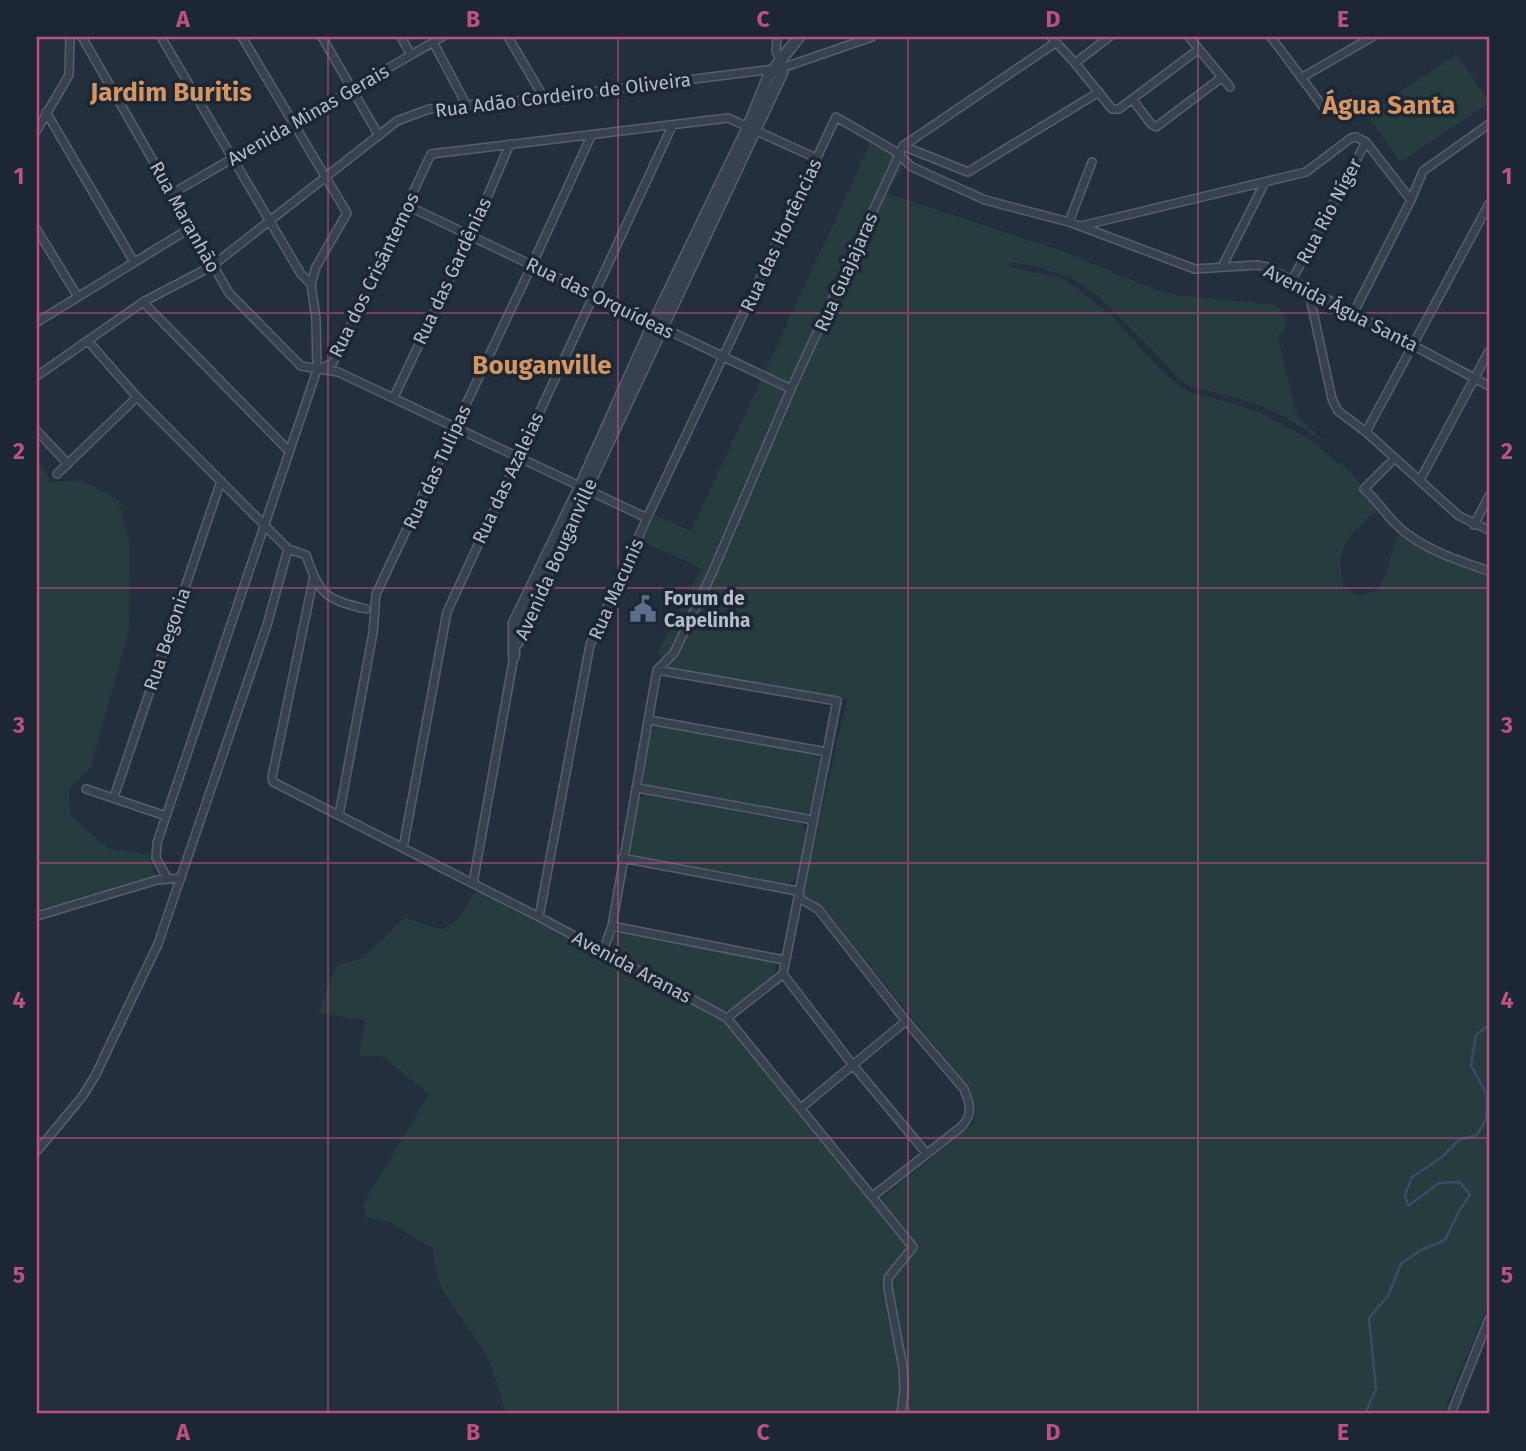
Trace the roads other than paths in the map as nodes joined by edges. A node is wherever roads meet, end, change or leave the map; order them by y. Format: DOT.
graph roads {
  1 [pos="69,37"];
  2 [pos="82,37"];
  3 [pos="161,37"];
  4 [pos="242,37"];
  5 [pos="322,37"];
  6 [pos="401,37"];
  7 [pos="442,37"];
  8 [pos="508,37"];
  9 [pos="778,37"];
  10 [pos="799,37"];
  11 [pos="873,37"];
  12 [pos="1109,37"];
  13 [pos="1189,37"];
  14 [pos="1271,37"];
  15 [pos="1372,37"];
  16 [pos="1053,40"];
  17 [pos="433,42"];
  18 [pos="1199,49"];
  19 [pos="411,55"];
  20 [pos="1075,63"];
  21 [pos="778,65"];
  22 [pos="1222,78"];
  23 [pos="1301,78"];
  24 [pos="1230,87"];
  25 [pos="352,89"];
  26 [pos="1100,92"];
  27 [pos="544,98"];
  28 [pos="1133,100"];
  29 [pos="466,104"];
  30 [pos="1324,108"];
  31 [pos="47,113"];
  32 [pos="841,120"];
  33 [pos="292,124"];
  34 [pos="1489,124"];
  35 [pos="673,126"];
  36 [pos="751,128"];
  37 [pos="37,130"];
  38 [pos="379,136"];
  39 [pos="591,136"];
  40 [pos="1366,142"];
  41 [pos="510,144"];
  42 [pos="903,146"];
  43 [pos="899,155"];
  44 [pos="233,158"];
  45 [pos="816,158"];
  46 [pos="1092,162"];
  47 [pos="325,177"];
  48 [pos="1265,182"];
  49 [pos="173,193"];
  50 [pos="1411,200"];
  51 [pos="1489,204"];
  52 [pos="408,206"];
  53 [pos="270,221"];
  54 [pos="1069,222"];
  55 [pos="192,227"];
  56 [pos="1081,227"];
  57 [pos="37,230"];
  58 [pos="470,236"];
  59 [pos="39,239"];
  60 [pos="134,262"];
  61 [pos="533,265"];
  62 [pos="212,266"];
  63 [pos="1222,267"];
  64 [pos="1292,281"];
  65 [pos="312,285"];
  66 [pos="1308,288"];
  67 [pos="593,295"];
  68 [pos="78,297"];
  69 [pos="143,302"];
  70 [pos="1354,312"];
  71 [pos="37,322"];
  72 [pos="657,325"];
  73 [pos="88,341"];
  74 [pos="1413,345"];
  75 [pos="1489,351"];
  76 [pos="723,358"];
  77 [pos="317,370"];
  78 [pos="37,376"];
  79 [pos="1475,378"];
  80 [pos="1489,386"];
  81 [pos="791,389"];
  82 [pos="137,397"];
  83 [pos="394,397"];
  84 [pos="455,428"];
  85 [pos="37,431"];
  86 [pos="1366,432"];
  87 [pos="289,451"];
  88 [pos="517,458"];
  89 [pos="1395,458"];
  90 [pos="68,464"];
  91 [pos="57,474"];
  92 [pos="1420,480"];
  93 [pos="221,481"];
  94 [pos="584,489"];
  95 [pos="1489,496"];
  96 [pos="647,518"];
  97 [pos="265,525"];
  98 [pos="1474,525"];
  99 [pos="1489,530"];
  100 [pos="288,549"];
  101 [pos="1489,572"];
  102 [pos="314,576"];
  103 [pos="366,609"];
  104 [pos="514,656"];
  105 [pos="657,670"];
  106 [pos="649,720"];
  107 [pos="827,752"];
  108 [pos="638,788"];
  109 [pos="86,789"];
  110 [pos="114,797"];
  111 [pos="339,815"];
  112 [pos="166,816"];
  113 [pos="813,820"];
  114 [pos="403,848"];
  115 [pos="622,858"];
  116 [pos="181,877"];
  117 [pos="167,878"];
  118 [pos="473,883"];
  119 [pos="797,891"];
  120 [pos="37,916"];
  121 [pos="539,917"];
  122 [pos="612,926"];
  123 [pos="603,951"];
  124 [pos="784,960"];
  125 [pos="783,974"];
  126 [pos="727,1018"];
  127 [pos="906,1021"];
  128 [pos="852,1064"];
  129 [pos="801,1108"];
  130 [pos="37,1151"];
  131 [pos="927,1154"];
  132 [pos="873,1196"];
  133 [pos="1489,1319"];
  134 [pos="901,1414"];
  135 [pos="1451,1414"];
  1 -- 31 [label="street"];
  2 -- 49 [label="street, Rua Maranhão"];
  3 -- 44 [label="street"];
  4 -- 33 [label="street"];
  5 -- 25 [label="street"];
  6 -- 19 [label="street"];
  7 -- 17 [label="street, Avenida Minas Gerais"];
  8 -- 27 [label="street"];
  9 -- 21 [label="street"];
  10 -- 21 [label="street, Avenida Bouganville"];
  11 -- 21 [label="street, Rua Adão Cordeiro de Oliveira"];
  12 -- 20 [label="street"];
  13 -- 18 [label="street"];
  14 -- 23 [label="street"];
  15 -- 23 [label="street"];
  16 -- 20 [label="street"];
  16 -- 42 [label="street"];
  17 -- 19 [label="street, Avenida Minas Gerais"];
  17 -- 29 [label="street"];
  18 -- 22 [label="street"];
  18 -- 28 [label="street"];
  19 -- 25 [label="street, Avenida Minas Gerais"];
  20 -- 26 [label="street"];
  21 -- 27 [label="street, Rua Adão Cordeiro de Oliveira"];
  21 -- 36 [label="street, Avenida Bouganville"];
  22 -- 24 [label="street"];
  22 -- 28 [label="street"];
  23 -- 30 [label="street"];
  25 -- 33 [label="street, Avenida Minas Gerais"];
  25 -- 38 [label="street"];
  26 -- 28 [label="street"];
  26 -- 42 [label="street"];
  27 -- 29 [label="street, Rua Adão Cordeiro de Oliveira"];
  29 -- 38 [label="street, Rua Adão Cordeiro de Oliveira"];
  31 -- 37 [label="street"];
  31 -- 60 [label="street"];
  32 -- 43 [label="street, Avenida Água Santa"];
  32 -- 45 [label="street, Rua das Hortências"];
  33 -- 44 [label="street, Avenida Minas Gerais"];
  33 -- 47 [label="street"];
  34 -- 50 [label="street"];
  35 -- 36 [label="street, Rua dos Crisântemos"];
  35 -- 39 [label="street, Rua dos Crisântemos"];
  35 -- 67 [label="street, Rua das Azaleias"];
  36 -- 45 [label="street, Rua dos Crisântemos"];
  36 -- 72 [label="street, Avenida Bouganville"];
  38 -- 47 [label="street, Rua Adão Cordeiro de Oliveira"];
  39 -- 41 [label="street, Rua dos Crisântemos"];
  39 -- 61 [label="street, Rua das Tulipas"];
  40 -- 48 [label="street"];
  40 -- 50 [label="street"];
  40 -- 64 [label="street, Rua Rio Níger"];
  41 -- 52 [label="street, Rua dos Crisântemos"];
  41 -- 58 [label="street, Rua das Gardênias"];
  42 -- 43 [label="street, Rua Guajajaras"];
  43 -- 54 [label="street, Avenida Água Santa"];
  43 -- 81 [label="street, Rua Guajajaras"];
  44 -- 49 [label="street, Avenida Minas Gerais"];
  44 -- 53 [label="street"];
  45 -- 76 [label="street, Rua das Hortências"];
  46 -- 54 [label="street"];
  47 -- 53 [label="street, Rua Adão Cordeiro de Oliveira"];
  47 -- 65 [label="street"];
  48 -- 56 [label="street"];
  48 -- 63 [label="street"];
  49 -- 55 [label="street, Rua Maranhão"];
  50 -- 70 [label="street"];
  51 -- 74 [label="street"];
  52 -- 58 [label="street, Rua das Orquídeas"];
  52 -- 77 [label="street, Rua dos Crisântemos"];
  53 -- 62 [label="street, Rua Adão Cordeiro de Oliveira"];
  53 -- 65 [label="street"];
  54 -- 56 [label="street, Avenida Água Santa"];
  55 -- 60 [label="street"];
  55 -- 62 [label="street, Rua Maranhão"];
  56 -- 63 [label="street, Avenida Água Santa"];
  57 -- 59 [label="street"];
  58 -- 61 [label="street, Rua das Orquídeas"];
  58 -- 83 [label="street, Rua das Gardênias"];
  59 -- 68 [label="street"];
  60 -- 68 [label="street"];
  61 -- 67 [label="street, Rua das Orquídeas"];
  61 -- 84 [label="street, Rua das Tulipas"];
  62 -- 69 [label="street, Rua Adão Cordeiro de Oliveira"];
  62 -- 77 [label="street, Rua Maranhão"];
  63 -- 64 [label="street, Avenida Água Santa"];
  64 -- 66 [label="street, Avenida Água Santa"];
  65 -- 77 [label="street"];
  66 -- 70 [label="street, Avenida Água Santa"];
  66 -- 86 [label="street"];
  67 -- 72 [label="street, Rua das Orquídeas"];
  67 -- 88 [label="street, Rua das Azaleias"];
  68 -- 71 [label="street"];
  69 -- 73 [label="street, Rua Adão Cordeiro de Oliveira"];
  69 -- 87 [label="street"];
  70 -- 74 [label="street, Avenida Água Santa"];
  72 -- 76 [label="street, Rua das Orquídeas"];
  72 -- 94 [label="street, Avenida Bouganville"];
  73 -- 78 [label="street, Rua Adão Cordeiro de Oliveira"];
  73 -- 82 [label="street"];
  74 -- 79 [label="street, Avenida Água Santa"];
  74 -- 86 [label="street"];
  75 -- 79 [label="street"];
  76 -- 81 [label="street, Rua das Orquídeas"];
  76 -- 96 [label="street, Rua Macunis"];
  77 -- 83 [label="street, Rua Maranhão"];
  77 -- 87 [label="street, Rua dos Crisântemos"];
  79 -- 80 [label="street, Avenida Água Santa"];
  79 -- 92 [label="street"];
  81 -- 105 [label="street, Rua Guajajaras"];
  82 -- 90 [label="street"];
  82 -- 93 [label="street"];
  83 -- 84 [label="street, Rua Maranhão"];
  84 -- 88 [label="street, Rua Maranhão"];
  84 -- 111 [label="street, Rua das Tulipas"];
  85 -- 90 [label="street"];
  86 -- 89 [label="street"];
  87 -- 97 [label="street, Rua dos Crisântemos"];
  88 -- 94 [label="street, Rua Maranhão"];
  88 -- 114 [label="street, Rua das Azaleias"];
  89 -- 92 [label="street"];
  89 -- 101 [label="street"];
  90 -- 91 [label="street"];
  92 -- 98 [label="street"];
  93 -- 97 [label="street"];
  93 -- 110 [label="street, Rua Begonia"];
  94 -- 96 [label="street, Rua Maranhão"];
  94 -- 104 [label="street, Avenida Bouganville"];
  95 -- 98 [label="street"];
  96 -- 121 [label="street, Rua Macunis"];
  97 -- 100 [label="street"];
  97 -- 112 [label="street, Rua dos Crisântemos"];
  98 -- 99 [label="street"];
  100 -- 102 [label="street"];
  100 -- 116 [label="street"];
  102 -- 103 [label="street"];
  102 -- 111 [label="street, Avenida Aranas"];
  104 -- 118 [label="street"];
  105 -- 106 [label="street"];
  105 -- 107 [label="street"];
  106 -- 107 [label="street"];
  106 -- 108 [label="street"];
  107 -- 113 [label="street"];
  108 -- 113 [label="street"];
  108 -- 115 [label="street"];
  109 -- 110 [label="street"];
  110 -- 112 [label="street"];
  111 -- 114 [label="street, Avenida Aranas"];
  112 -- 117 [label="street, Rua dos Crisântemos"];
  113 -- 119 [label="street"];
  114 -- 118 [label="street, Avenida Aranas"];
  115 -- 119 [label="street"];
  115 -- 122 [label="street"];
  116 -- 117 [label="street"];
  116 -- 130 [label="street"];
  117 -- 120 [label="street"];
  118 -- 121 [label="street, Avenida Aranas"];
  119 -- 124 [label="street"];
  119 -- 127 [label="street"];
  121 -- 123 [label="street, Avenida Aranas"];
  122 -- 123 [label="street"];
  122 -- 124 [label="street"];
  123 -- 126 [label="street, Avenida Aranas"];
  124 -- 125 [label="street"];
  125 -- 126 [label="street"];
  125 -- 128 [label="street"];
  126 -- 129 [label="street, Avenida Aranas"];
  127 -- 128 [label="street"];
  127 -- 131 [label="street"];
  128 -- 129 [label="street"];
  128 -- 131 [label="street"];
  129 -- 132 [label="street, Avenida Aranas"];
  131 -- 132 [label="street"];
  132 -- 134 [label="street, Avenida Aranas"];
  133 -- 135 [label="street"];
}
